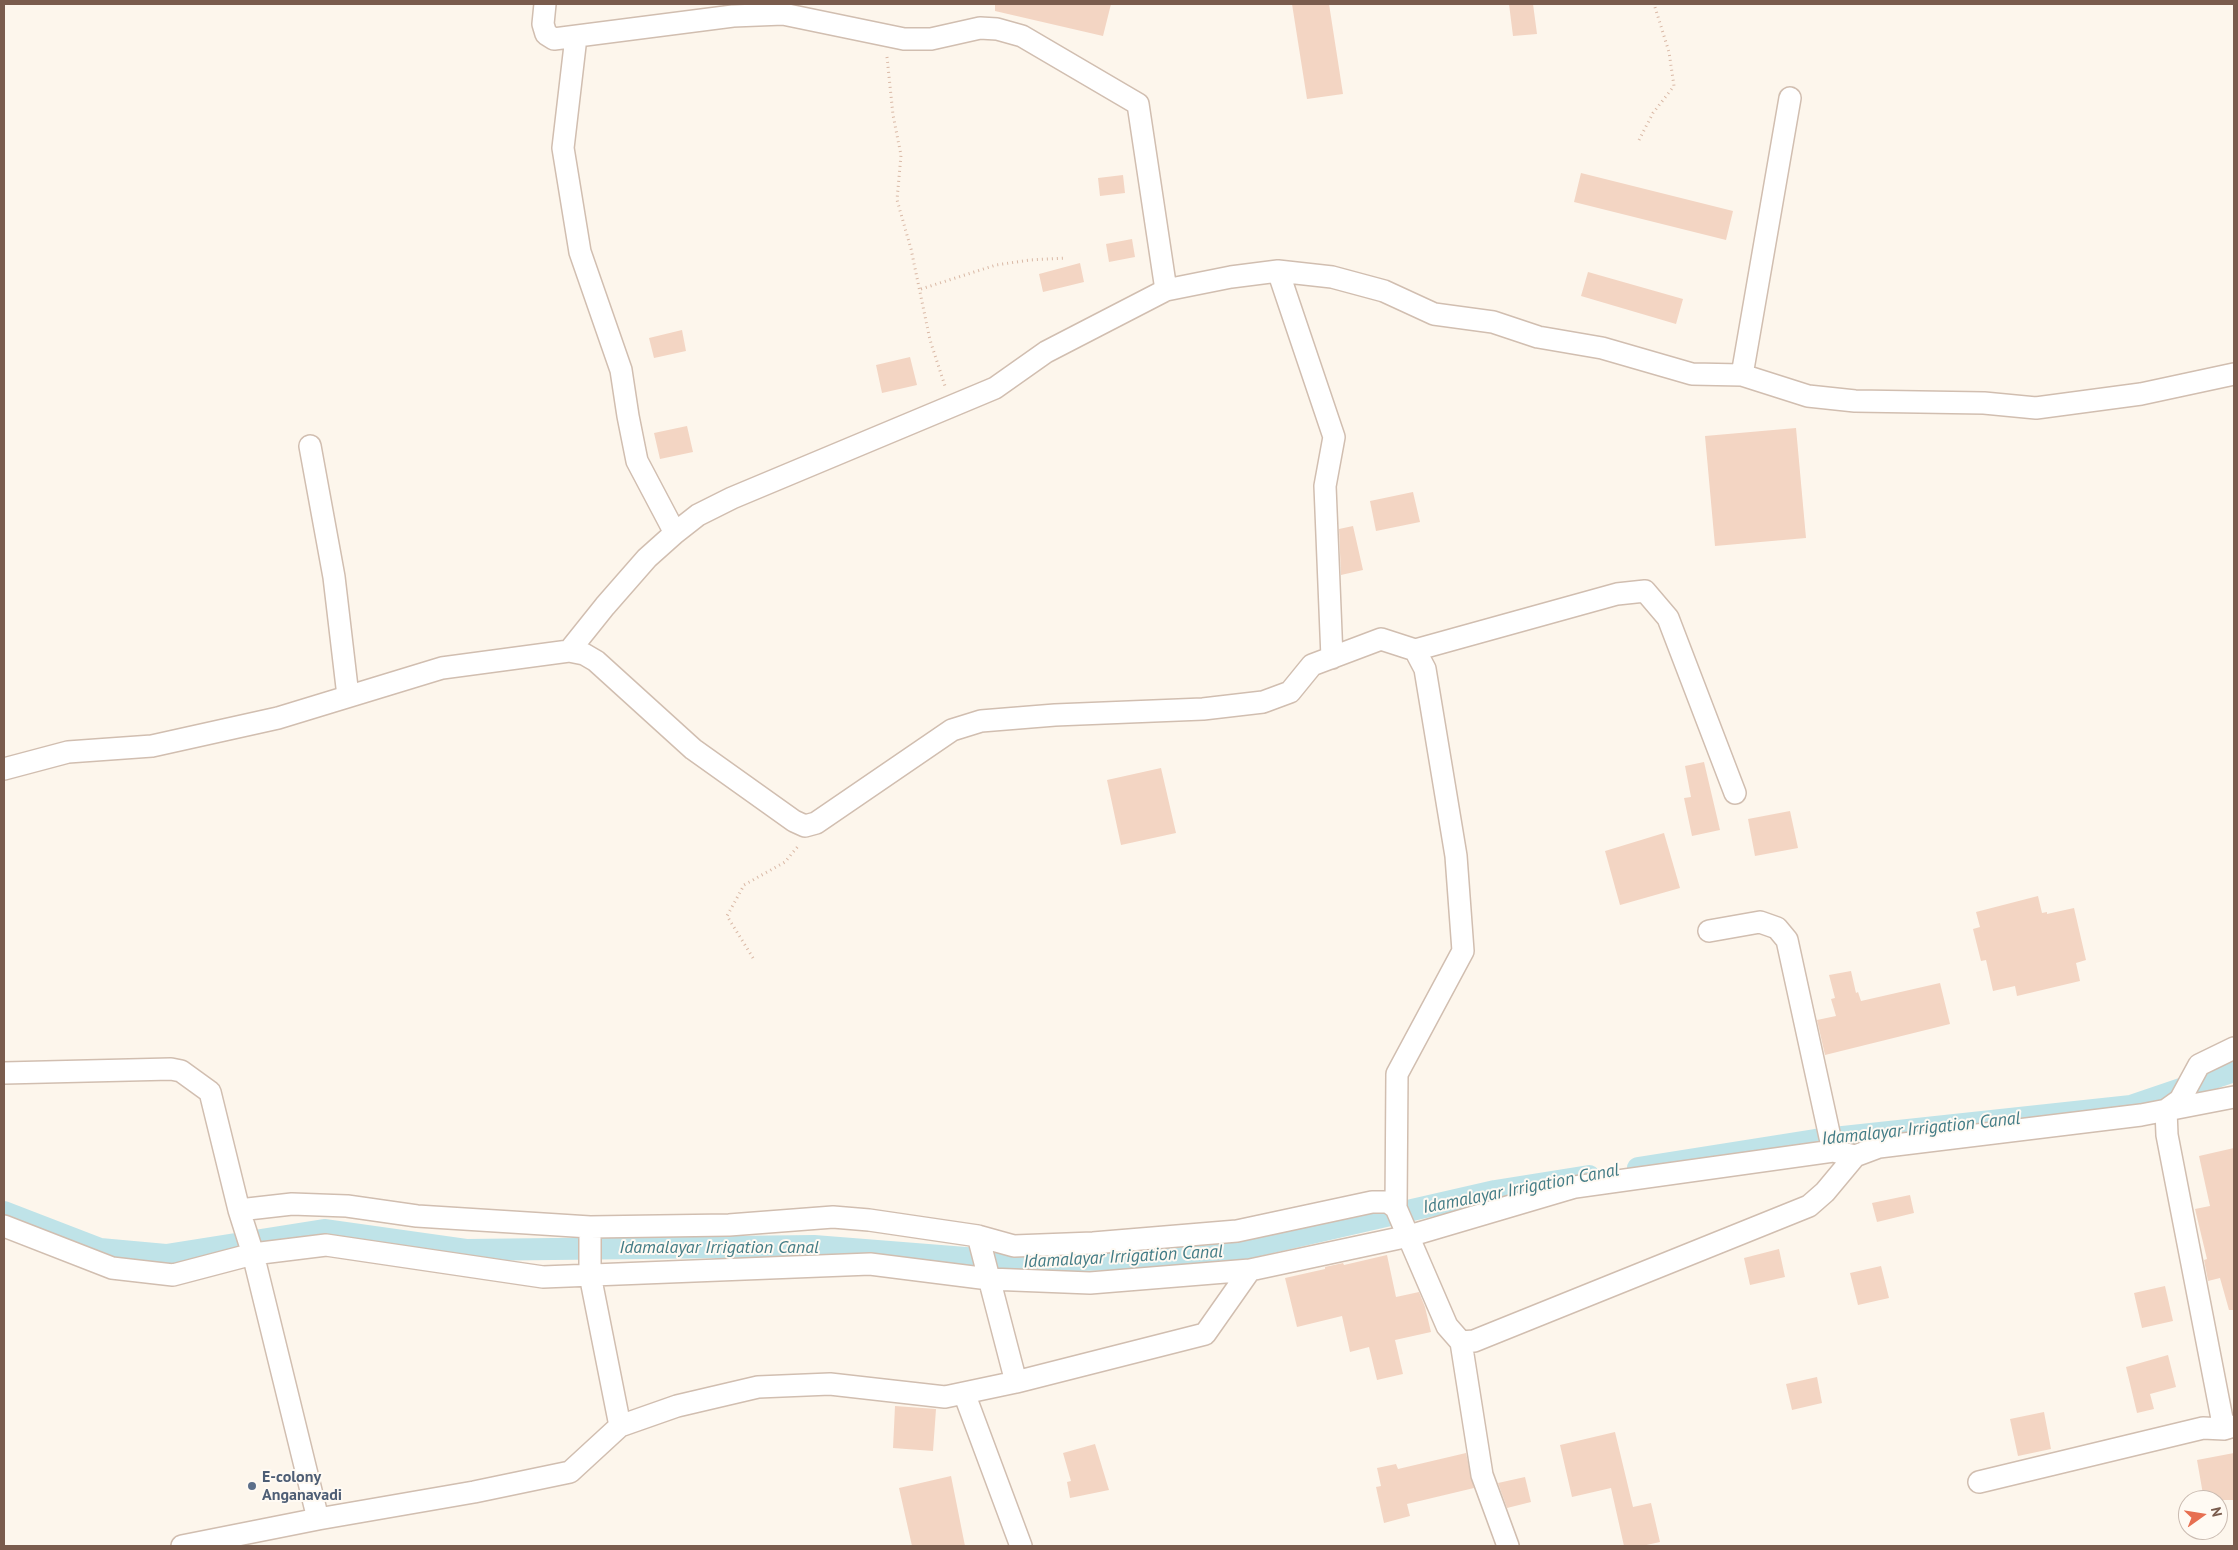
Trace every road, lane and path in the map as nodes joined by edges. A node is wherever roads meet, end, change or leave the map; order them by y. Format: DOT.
graph roads {
  1 [pos="544,4"];
  2 [pos="1654,4"];
  3 [pos="884,34"];
  4 [pos="576,37"];
  5 [pos="1790,98"];
  6 [pos="1639,140"];
  7 [pos="1066,258"];
  8 [pos="1278,271"];
  9 [pos="920,289"];
  10 [pos="1166,290"];
  11 [pos="2234,374"];
  12 [pos="1742,375"];
  13 [pos="952,405"];
  14 [pos="310,446"];
  15 [pos="675,533"];
  16 [pos="1415,650"];
  17 [pos="569,651"];
  18 [pos="1332,658"];
  19 [pos="348,696"];
  20 [pos="4,769"];
  21 [pos="1735,793"];
  22 [pos="816,823"];
  23 [pos="1709,931"];
  24 [pos="753,958"];
  25 [pos="2234,1048"];
  26 [pos="4,1073"];
  27 [pos="2234,1097"];
  28 [pos="2173,1105"];
  29 [pos="1833,1151"];
  30 [pos="1855,1156"];
  31 [pos="1396,1208"];
  32 [pos="239,1210"];
  33 [pos="4,1226"];
  34 [pos="590,1227"];
  35 [pos="978,1236"];
  36 [pos="1409,1236"];
  37 [pos="252,1254"];
  38 [pos="1250,1270"];
  39 [pos="590,1275"];
  40 [pos="990,1279"];
  41 [pos="1461,1342"];
  42 [pos="1016,1382"];
  43 [pos="964,1393"];
  44 [pos="620,1426"];
  45 [pos="2229,1428"];
  46 [pos="1979,1482"];
  47 [pos="318,1519"];
  48 [pos="182,1546"];
  49 [pos="1020,1546"];
  50 [pos="1508,1546"];
  1 -- 4 [label="street"];
  2 -- 6 [label="path"];
  3 -- 4 [label="street"];
  3 -- 9 [label="path"];
  3 -- 10 [label="street"];
  4 -- 15 [label="street"];
  5 -- 12 [label="street"];
  7 -- 9 [label="path"];
  8 -- 10 [label="street"];
  8 -- 12 [label="street"];
  8 -- 18 [label="street"];
  9 -- 13 [label="path"];
  10 -- 13 [label="street"];
  11 -- 12 [label="street"];
  13 -- 15 [label="street"];
  14 -- 19 [label="street"];
  15 -- 17 [label="street"];
  16 -- 18 [label="street"];
  16 -- 21 [label="street"];
  16 -- 31 [label="street"];
  17 -- 19 [label="street"];
  17 -- 22 [label="street"];
  18 -- 22 [label="street"];
  19 -- 20 [label="street"];
  22 -- 24 [label="path"];
  23 -- 29 [label="street"];
  25 -- 28 [label="street"];
  26 -- 32 [label="street"];
  27 -- 28 [label="street"];
  28 -- 30 [label="street"];
  28 -- 45 [label="street"];
  29 -- 30 [label="street"];
  29 -- 36 [label="street"];
  30 -- 41 [label="street"];
  31 -- 35 [label="street"];
  31 -- 36 [label="street"];
  32 -- 34 [label="street"];
  32 -- 37 [label="street"];
  33 -- 37 [label="street"];
  34 -- 35 [label="street"];
  34 -- 39 [label="street"];
  35 -- 40 [label="street"];
  36 -- 38 [label="street"];
  36 -- 41 [label="street"];
  37 -- 39 [label="street"];
  37 -- 47 [label="street"];
  38 -- 40 [label="street"];
  38 -- 42 [label="street"];
  39 -- 40 [label="street"];
  39 -- 44 [label="street"];
  40 -- 42 [label="street"];
  41 -- 50 [label="street"];
  42 -- 43 [label="street"];
  43 -- 44 [label="street"];
  43 -- 49 [label="street"];
  44 -- 47 [label="street"];
  45 -- 46 [label="street"];
  47 -- 48 [label="street"];
}
